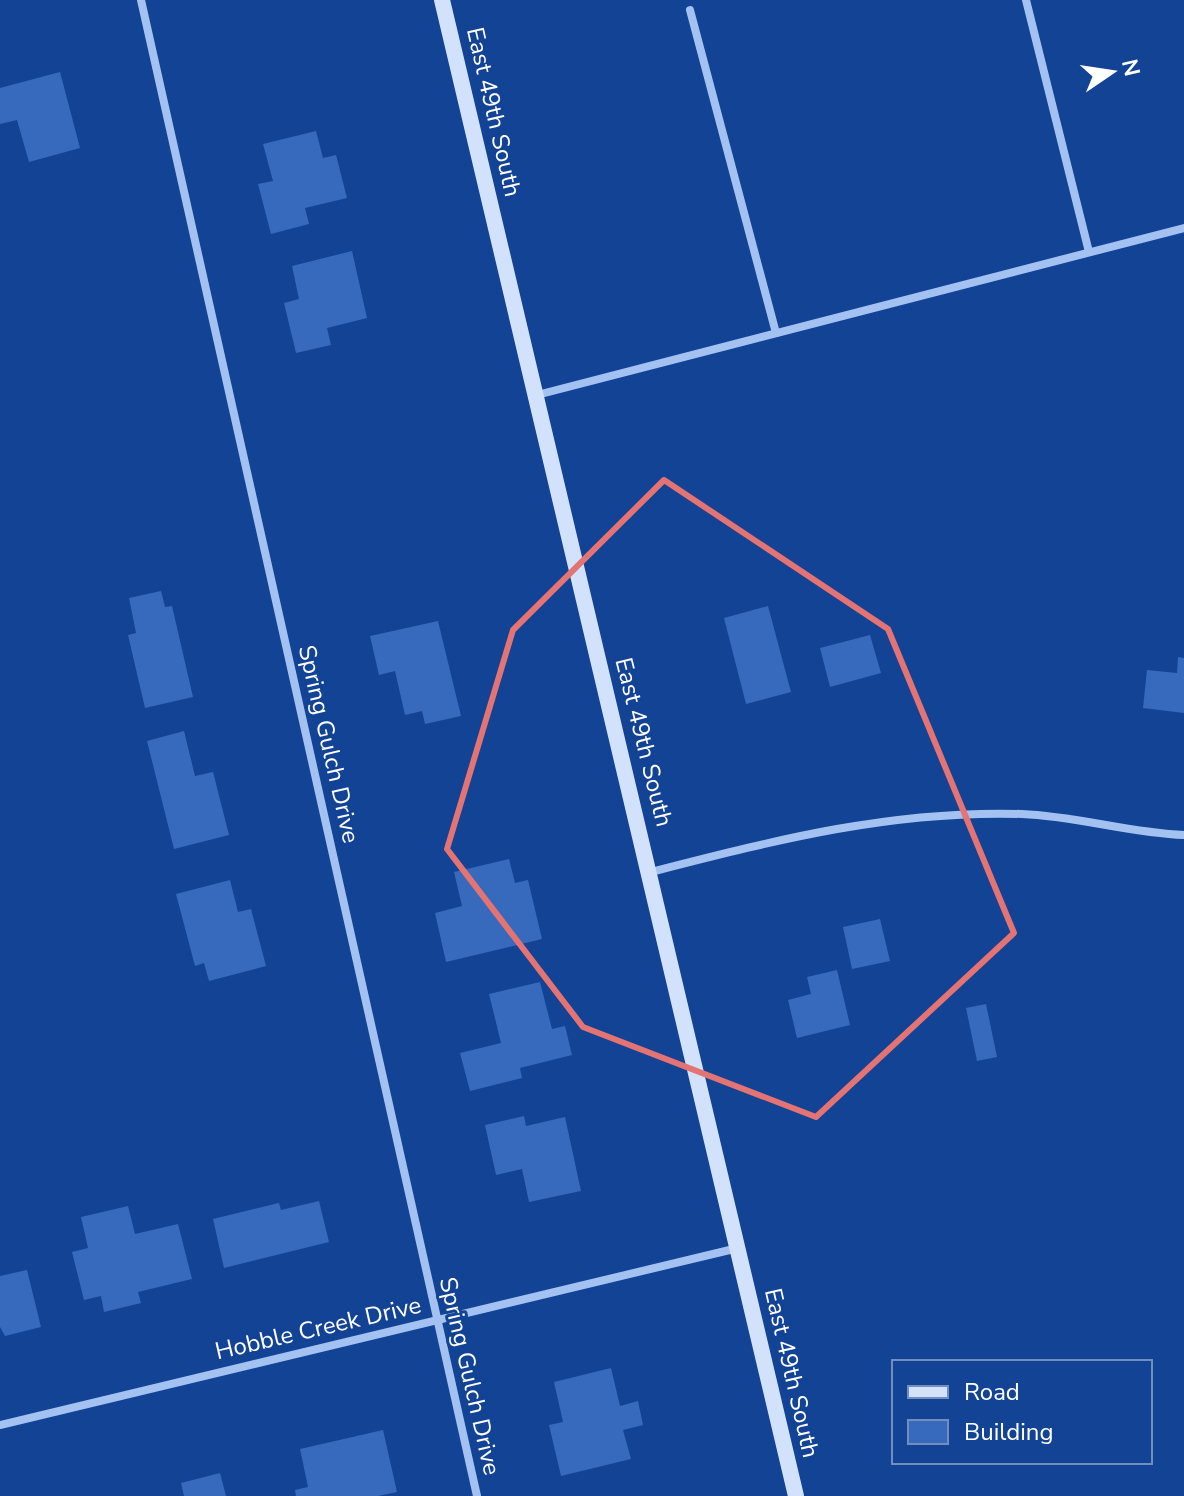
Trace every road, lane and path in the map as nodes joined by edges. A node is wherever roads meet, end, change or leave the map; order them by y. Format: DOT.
graph roads {
  1 [pos="141,0"];
  2 [pos="442,0"];
  3 [pos="1026,0"];
  4 [pos="690,10"];
  5 [pos="1184,228"];
  6 [pos="1089,252"];
  7 [pos="776,333"];
  8 [pos="537,395"];
  9 [pos="1184,835"];
  10 [pos="651,872"];
  11 [pos="738,1247"];
  12 [pos="437,1320"];
  13 [pos="0,1425"];
  14 [pos="477,1496"];
  15 [pos="796,1496"];
  1 -- 12 [label="street, Spring Gulch Drive"];
  2 -- 8 [label="street, East 49th South"];
  3 -- 6 [label="street"];
  4 -- 7 [label="street"];
  5 -- 6 [label="street"];
  6 -- 7 [label="street"];
  7 -- 8 [label="street"];
  8 -- 10 [label="street, East 49th South"];
  9 -- 10 [label="street"];
  10 -- 11 [label="street, East 49th South"];
  11 -- 12 [label="street, Hobble Creek Drive"];
  11 -- 15 [label="street, East 49th South"];
  12 -- 13 [label="street, Hobble Creek Drive"];
  12 -- 14 [label="street, Spring Gulch Drive"];
}
